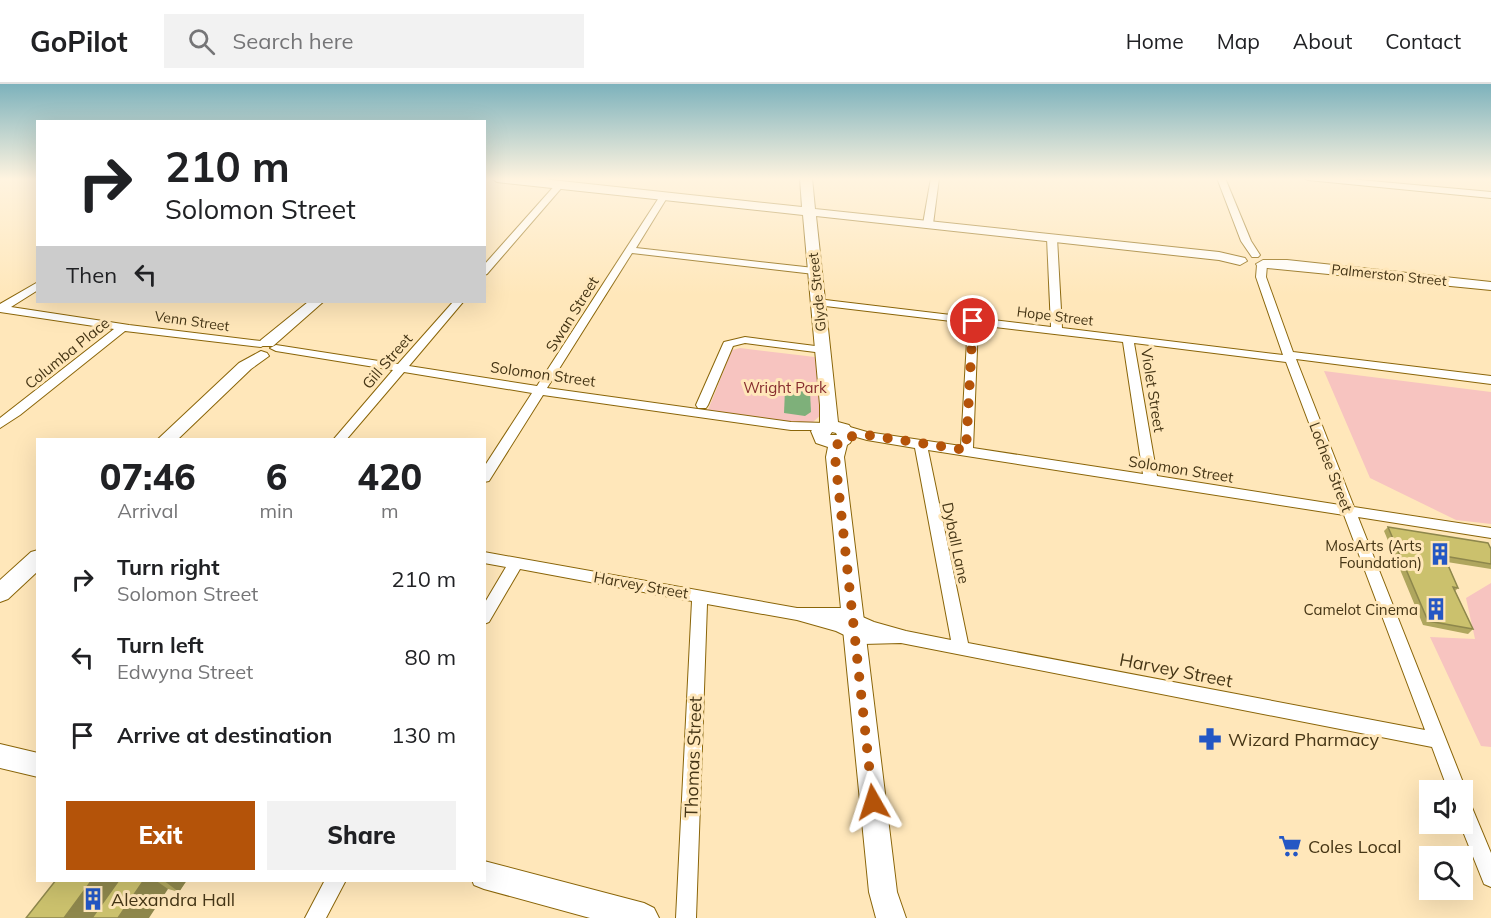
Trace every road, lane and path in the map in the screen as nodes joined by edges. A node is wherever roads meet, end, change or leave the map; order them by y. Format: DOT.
graph roads {
  1 [pos="532,217"];
  2 [pos="651,217"];
  3 [pos="809,217"];
  4 [pos="858,217"];
  5 [pos="929,217"];
  6 [pos="1236,217"];
  7 [pos="928,224"];
  8 [pos="1052,238"];
  9 [pos="630,250"];
  10 [pos="1252,259"];
  11 [pos="486,270"];
  12 [pos="814,271"];
  13 [pos="36,286"];
  14 [pos="1491,286"];
  15 [pos="817,302"];
  16 [pos="315,303"];
  17 [pos="458,303"];
  18 [pos="0,309"];
  19 [pos="973,321"];
  20 [pos="123,327"];
  21 [pos="1057,331"];
  22 [pos="1128,340"];
  23 [pos="823,350"];
  24 [pos="266,351"];
  25 [pos="1289,357"];
  26 [pos="400,368"];
  27 [pos="1491,380"];
  28 [pos="541,390"];
  29 [pos="702,405"];
  30 [pos="0,424"];
  31 [pos="833,436"];
  32 [pos="168,438"];
  33 [pos="341,438"];
  34 [pos="921,444"];
  35 [pos="966,450"];
  36 [pos="486,475"];
  37 [pos="1151,481"];
  38 [pos="1347,510"];
  39 [pos="1491,533"];
  40 [pos="486,557"];
  41 [pos="36,560"];
  42 [pos="516,563"];
  43 [pos="0,592"];
  44 [pos="700,596"];
  45 [pos="486,615"];
  46 [pos="853,626"];
  47 [pos="961,649"];
  48 [pos="1438,741"];
  49 [pos="0,756"];
  50 [pos="36,765"];
  51 [pos="1453,780"];
  52 [pos="1473,832"];
  53 [pos="486,876"];
  54 [pos="1491,877"];
  55 [pos="335,882"];
  56 [pos="884,909"];
  57 [pos="606,913"];
  58 [pos="315,918"];
  59 [pos="644,918"];
  60 [pos="686,918"];
  1 -- 11 [label="street"];
  2 -- 9 [label="street, Swan Street"];
  3 -- 12 [label="street, Glyde Street"];
  4 -- 7 [label="street, Palmerston Street"];
  5 -- 7 [label="street"];
  6 -- 10 [label="street, Lochee Street"];
  7 -- 8 [label="street, Palmerston Street"];
  8 -- 10 [label="street, Palmerston Street"];
  8 -- 21 [label="street"];
  9 -- 12 [label="street"];
  9 -- 28 [label="street, Swan Street"];
  10 -- 14 [label="street, Palmerston Street"];
  10 -- 25 [label="street, Lochee Street"];
  12 -- 15 [label="street, Glyde Street"];
  13 -- 18 [label="street"];
  15 -- 19 [label="street, Hope Street"];
  15 -- 23 [label="street, Glyde Street"];
  16 -- 24 [label="street"];
  17 -- 26 [label="street, Gill Street"];
  18 -- 20 [label="street, Venn Street"];
  19 -- 21 [label="street, Hope Street"];
  19 -- 35 [label="street"];
  20 -- 24 [label="street, Venn Street"];
  20 -- 30 [label="street, Columba Place"];
  21 -- 22 [label="street, Hope Street"];
  22 -- 25 [label="street, Hope Street"];
  22 -- 37 [label="street, Violet Street"];
  23 -- 29 [label="street"];
  23 -- 31 [label="street, Glyde Street"];
  24 -- 26 [label="street, Solomon Street"];
  24 -- 32 [label="street"];
  25 -- 27 [label="street, Hope Street"];
  25 -- 38 [label="street, Lochee Street"];
  26 -- 28 [label="street, Solomon Street"];
  26 -- 33 [label="street, Gill Street"];
  28 -- 31 [label="street, Solomon Street"];
  28 -- 36 [label="street, Swan Street"];
  31 -- 34 [label="street, Solomon Street"];
  31 -- 46 [label="street, Glyde Street"];
  34 -- 35 [label="street, Solomon Street"];
  34 -- 47 [label="street, Dyball Lane"];
  35 -- 37 [label="street, Solomon Street"];
  37 -- 38 [label="street, Solomon Street"];
  38 -- 39 [label="street, Solomon Street"];
  38 -- 48 [label="street, Lochee Street"];
  40 -- 42 [label="street, Harvey Street"];
  41 -- 43 [label="street"];
  42 -- 44 [label="street, Harvey Street"];
  42 -- 45 [label="street"];
  44 -- 46 [label="street, Harvey Street"];
  44 -- 60 [label="street, Thomas Street"];
  46 -- 47 [label="street, Harvey Street"];
  46 -- 56 [label="street, Glyde Street"];
  47 -- 48 [label="street, Harvey Street"];
  48 -- 51 [label="street, Lochee Street"];
  49 -- 50 [label="street"];
  52 -- 54 [label="street"];
  53 -- 57 [label="street"];
  55 -- 58 [label="street"];
  57 -- 59 [label="street"];
}
